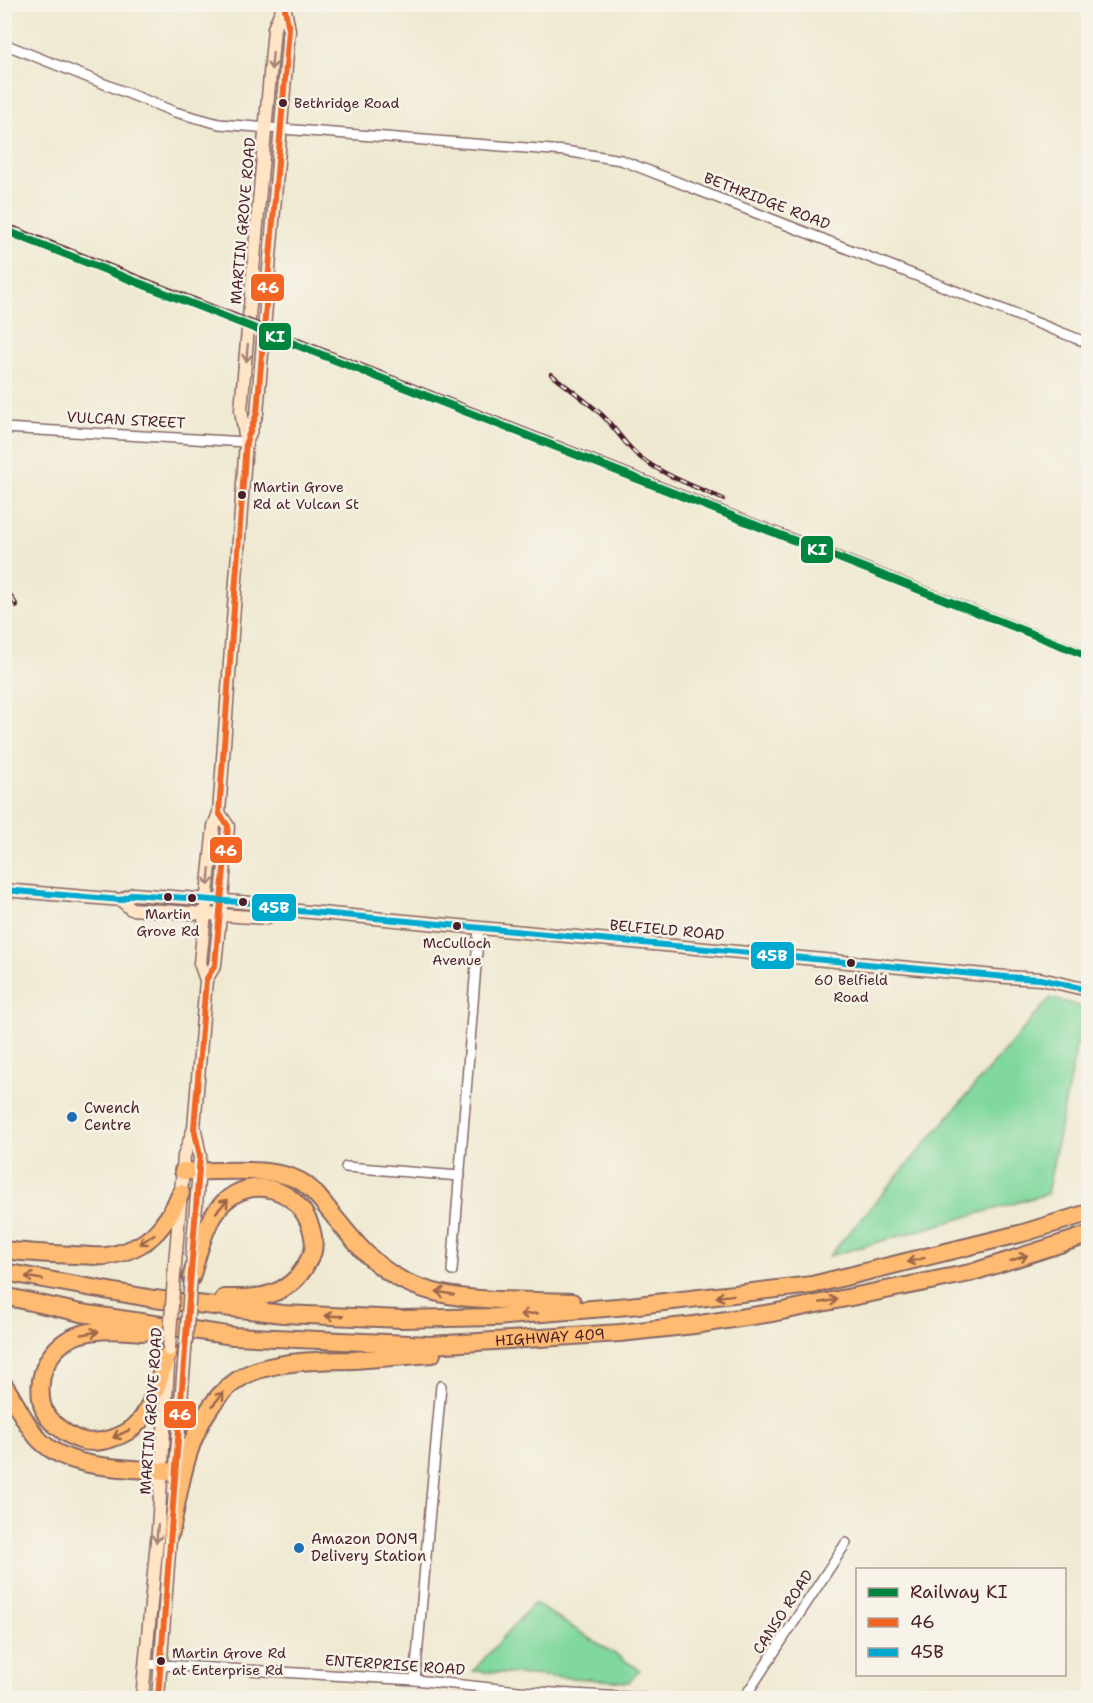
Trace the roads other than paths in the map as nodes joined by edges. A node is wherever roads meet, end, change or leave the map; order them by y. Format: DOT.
graph roads {
  1 [pos="284,5"];
  2 [pos="4,44"];
  3 [pos="267,128"];
  4 [pos="281,129"];
  5 [pos="1089,343"];
  6 [pos="4,428"];
  7 [pos="246,442"];
  8 [pos="219,813"];
  9 [pos="4,890"];
  10 [pos="122,900"];
  11 [pos="207,900"];
  12 [pos="222,901"];
  13 [pos="278,909"];
  14 [pos="205,915"];
  15 [pos="220,916"];
  16 [pos="479,927"];
  17 [pos="206,980"];
  18 [pos="1089,990"];
  19 [pos="346,1167"];
  20 [pos="191,1172"];
  21 [pos="460,1176"];
  22 [pos="181,1193"];
  23 [pos="1089,1213"];
  24 [pos="1089,1235"];
  25 [pos="4,1250"];
  26 [pos="452,1271"];
  27 [pos="4,1272"];
  28 [pos="182,1277"];
  29 [pos="4,1296"];
  30 [pos="154,1299"];
  31 [pos="629,1306"];
  32 [pos="620,1333"];
  33 [pos="233,1336"];
  34 [pos="177,1351"];
  35 [pos="4,1385"];
  36 [pos="441,1386"];
  37 [pos="169,1471"];
  38 [pos="171,1532"];
  39 [pos="846,1543"];
  40 [pos="145,1664"];
  41 [pos="161,1664"];
  42 [pos="416,1680"];
  43 [pos="142,1698"];
  44 [pos="158,1698"];
  45 [pos="643,1698"];
  46 [pos="744,1698"];
  1 -- 3 [label="main road, MARTIN GROVE ROAD, one-way"];
  1 -- 4 [label="main road, MARTIN GROVE ROAD"];
  2 -- 3 [label="street, BETHRIDGE ROAD"];
  3 -- 4 [label="street, BETHRIDGE ROAD"];
  3 -- 7 [label="main road, MARTIN GROVE ROAD, one-way"];
  4 -- 5 [label="street, BETHRIDGE ROAD"];
  4 -- 7 [label="main road, MARTIN GROVE ROAD"];
  6 -- 7 [label="street, VULCAN STREET"];
  7 -- 8 [label="main road, MARTIN GROVE ROAD"];
  8 -- 11 [label="main road, MARTIN GROVE ROAD, one-way"];
  8 -- 12 [label="main road, MARTIN GROVE ROAD"];
  9 -- 10 [label="main road, BELFIELD ROAD"];
  10 -- 11 [label="main road, BELFIELD ROAD"];
  10 -- 14 [label="main road, BELFIELD ROAD"];
  11 -- 12 [label="main road, BELFIELD ROAD"];
  11 -- 14 [label="main road, MARTIN GROVE ROAD"];
  12 -- 13 [label="main road, BELFIELD ROAD"];
  12 -- 15 [label="main road, MARTIN GROVE ROAD"];
  13 -- 15 [label="main road, BELFIELD ROAD"];
  13 -- 16 [label="main road, BELFIELD ROAD"];
  14 -- 15 [label="main road, BELFIELD ROAD"];
  14 -- 17 [label="main road, MARTIN GROVE ROAD"];
  15 -- 17 [label="main road, MARTIN GROVE ROAD"];
  16 -- 18 [label="main road, BELFIELD ROAD"];
  16 -- 21 [label="street"];
  17 -- 20 [label="main road, MARTIN GROVE ROAD"];
  19 -- 21 [label="street"];
  20 -- 22 [label="main road, MARTIN GROVE ROAD"];
  20 -- 28 [label="main road, MARTIN GROVE ROAD"];
  31 -- 20 [label="highway, one-way"];
  21 -- 26 [label="street"];
  22 -- 25 [label="highway, one-way"];
  22 -- 28 [label="main road, MARTIN GROVE ROAD"];
  23 -- 31 [label="highway, HIGHWAY 409, one-way"];
  32 -- 24 [label="highway, HIGHWAY 409, one-way"];
  30 -- 27 [label="highway, HIGHWAY 409, one-way"];
  28 -- 30 [label="highway, one-way"];
  28 -- 34 [label="main road, MARTIN GROVE ROAD, bridge"];
  29 -- 33 [label="highway, HIGHWAY 409"];
  31 -- 30 [label="highway, HIGHWAY 409, one-way"];
  32 -- 33 [label="highway, HIGHWAY 409"];
  38 -- 32 [label="highway, one-way"];
  34 -- 33 [label="highway, one-way"];
  34 -- 37 [label="main road, MARTIN GROVE ROAD"];
  35 -- 37 [label="highway"];
  36 -- 42 [label="street"];
  37 -- 38 [label="main road, MARTIN GROVE ROAD"];
  37 -- 40 [label="main road, MARTIN GROVE ROAD, one-way"];
  38 -- 41 [label="main road, MARTIN GROVE ROAD"];
  39 -- 46 [label="street, CANSO ROAD"];
  40 -- 41 [label="street, ENTERPRISE ROAD"];
  40 -- 43 [label="main road, MARTIN GROVE ROAD"];
  41 -- 42 [label="street, ENTERPRISE ROAD"];
  41 -- 44 [label="main road, MARTIN GROVE ROAD"];
  42 -- 45 [label="street, ENTERPRISE ROAD"];
}
